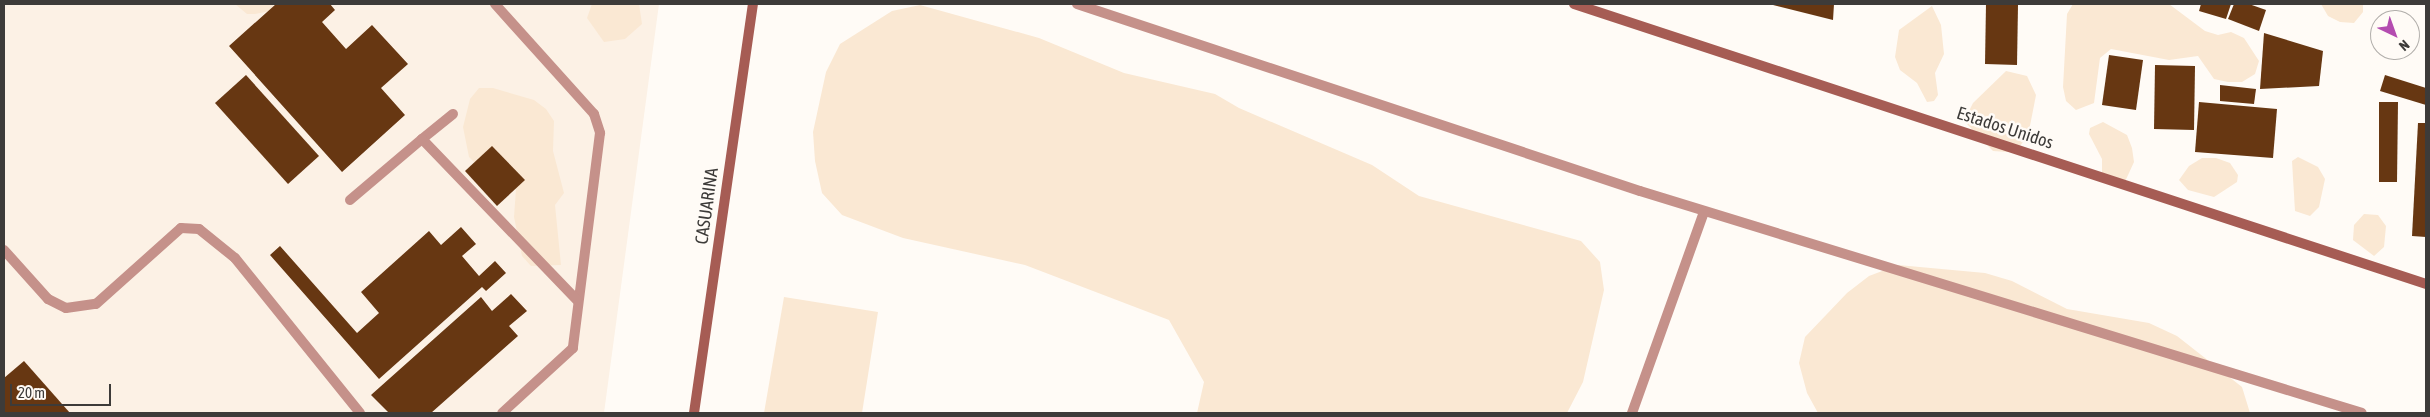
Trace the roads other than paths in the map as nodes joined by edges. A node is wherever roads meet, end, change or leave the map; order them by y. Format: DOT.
graph roads {
  1 [pos="495,4"];
  2 [pos="753,4"];
  3 [pos="1077,4"];
  4 [pos="1574,4"];
  5 [pos="453,114"];
  6 [pos="422,139"];
  7 [pos="350,200"];
  8 [pos="1704,212"];
  9 [pos="4,250"];
  10 [pos="2426,284"];
  11 [pos="577,300"];
  12 [pos="360,413"];
  13 [pos="502,413"];
  14 [pos="694,413"];
  15 [pos="1632,413"];
  16 [pos="2362,413"];
  1 -- 11 [label="street"];
  2 -- 14 [label="street, CASUARINA"];
  3 -- 8 [label="street"];
  4 -- 10 [label="street, Estados Unidos"];
  5 -- 6 [label="street"];
  6 -- 7 [label="street"];
  6 -- 11 [label="street"];
  8 -- 15 [label="street"];
  8 -- 16 [label="street"];
  9 -- 12 [label="street"];
  11 -- 13 [label="street"];
}
